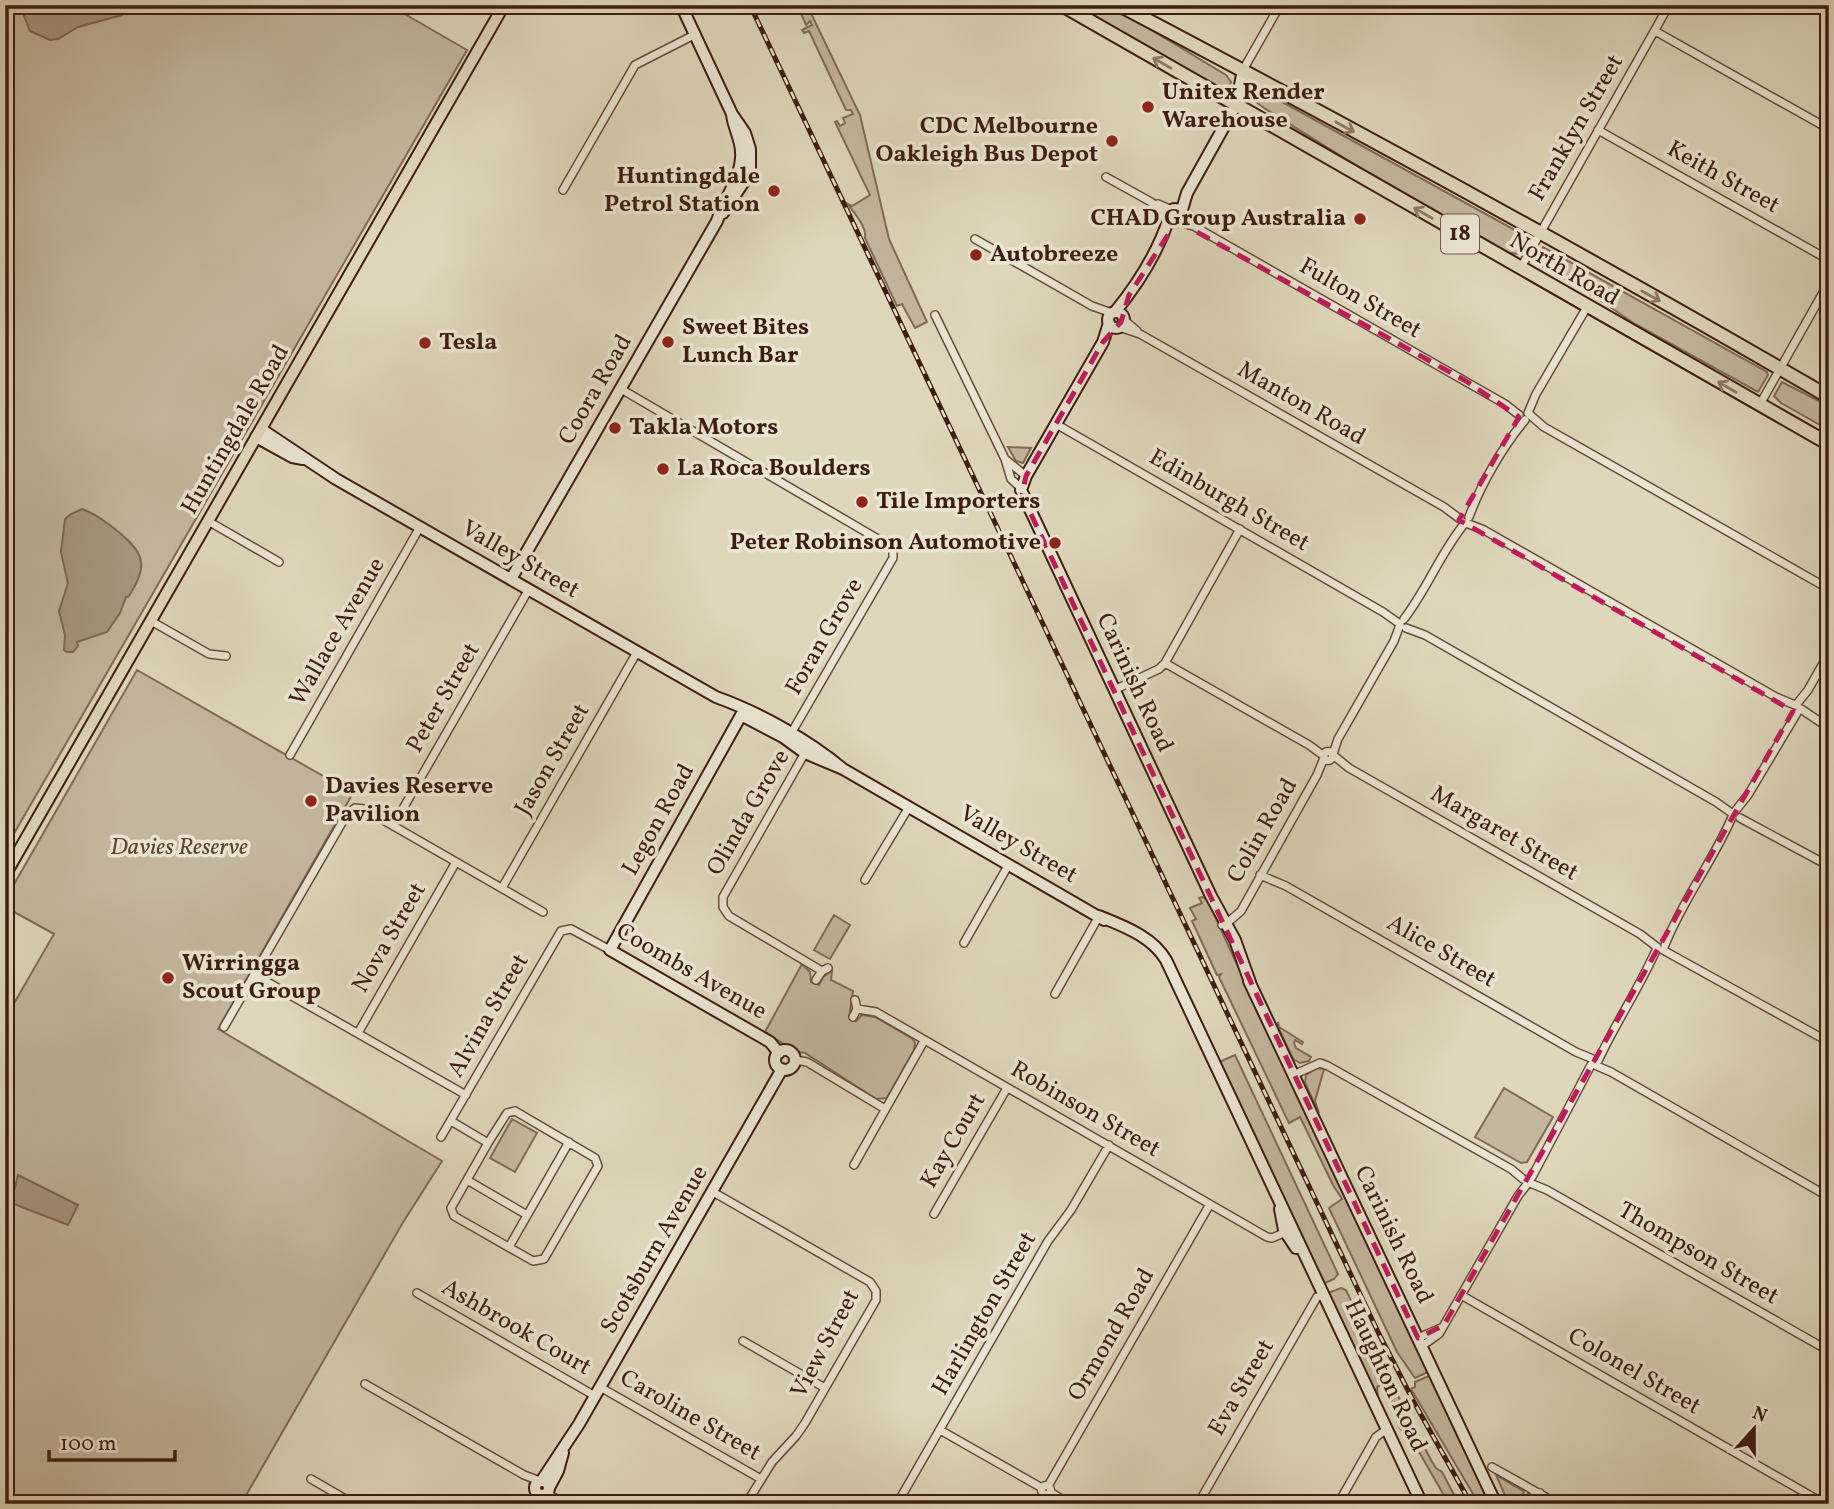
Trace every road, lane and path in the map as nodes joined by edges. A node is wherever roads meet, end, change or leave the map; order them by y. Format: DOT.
graph roads {
  1 [pos="504,5"];
  2 [pos="681,5"];
  3 [pos="1062,5"];
  4 [pos="1119,5"];
  5 [pos="1280,5"];
  6 [pos="1669,5"];
  7 [pos="1655,31"];
  8 [pos="694,35"];
  9 [pos="1243,70"];
  10 [pos="1236,104"];
  11 [pos="1598,130"];
  12 [pos="1829,130"];
  13 [pos="1106,177"];
  14 [pos="563,190"];
  15 [pos="1175,215"];
  16 [pos="1539,233"];
  17 [pos="975,239"];
  18 [pos="1829,260"];
  19 [pos="1520,269"];
  20 [pos="1829,282"];
  21 [pos="1587,307"];
  22 [pos="934,315"];
  23 [pos="1116,320"];
  24 [pos="1781,369"];
  25 [pos="621,388"];
  26 [pos="1829,397"];
  27 [pos="1759,406"];
  28 [pos="1524,415"];
  29 [pos="1056,424"];
  30 [pos="259,433"];
  31 [pos="1829,444"];
  32 [pos="1005,459"];
  33 [pos="1026,476"];
  34 [pos="1021,488"];
  35 [pos="1465,519"];
  36 [pos="208,521"];
  37 [pos="420,527"];
  38 [pos="1240,529"];
  39 [pos="279,562"];
  40 [pos="511,579"];
  41 [pos="529,589"];
  42 [pos="1829,589"];
  43 [pos="151,621"];
  44 [pos="1404,624"];
  45 [pos="637,652"];
  46 [pos="1829,653"];
  47 [pos="226,656"];
  48 [pos="1165,663"];
  49 [pos="1114,690"];
  50 [pos="1797,709"];
  51 [pos="743,713"];
  52 [pos="1829,728"];
  53 [pos="789,737"];
  54 [pos="807,749"];
  55 [pos="290,755"];
  56 [pos="1328,756"];
  57 [pos="909,807"];
  58 [pos="1737,814"];
  59 [pos="393,826"];
  60 [pos="456,862"];
  61 [pos="1009,864"];
  62 [pos="1829,866"];
  63 [pos="1262,872"];
  64 [pos="5,875"];
  65 [pos="865,880"];
  66 [pos="502,888"];
  67 [pos="543,912"];
  68 [pos="1099,916"];
  69 [pos="1223,921"];
  70 [pos="578,932"];
  71 [pos="964,943"];
  72 [pos="1661,946"];
  73 [pos="1154,949"];
  74 [pos="610,950"];
  75 [pos="255,975"];
  76 [pos="816,980"];
  77 [pos="1055,994"];
  78 [pos="855,1000"];
  79 [pos="857,1009"];
  80 [pos="853,1017"];
  81 [pos="224,1027"];
  82 [pos="358,1033"];
  83 [pos="924,1041"];
  84 [pos="1829,1042"];
  85 [pos="779,1053"];
  86 [pos="794,1060"];
  87 [pos="1595,1063"];
  88 [pos="782,1069"];
  89 [pos="1293,1076"];
  90 [pos="1007,1088"];
  91 [pos="466,1095"];
  92 [pos="885,1109"];
  93 [pos="451,1121"];
  94 [pos="441,1137"];
  95 [pos="569,1142"];
  96 [pos="488,1143"];
  97 [pos="1109,1145"];
  98 [pos="854,1165"];
  99 [pos="1528,1179"];
  100 [pos="467,1180"];
  101 [pos="713,1192"];
  102 [pos="1829,1197"];
  103 [pos="1210,1204"];
  104 [pos="934,1214"];
  105 [pos="527,1216"];
  106 [pos="1289,1231"];
  107 [pos="509,1247"];
  108 [pos="417,1293"];
  109 [pos="1323,1295"];
  110 [pos="1461,1296"];
  111 [pos="743,1340"];
  112 [pos="1420,1342"];
  113 [pos="1829,1351"];
  114 [pos="365,1384"];
  115 [pos="825,1388"];
  116 [pos="598,1392"];
  117 [pos="1387,1429"];
  118 [pos="940,1430"];
  119 [pos="1492,1467"];
  120 [pos="311,1479"];
  121 [pos="761,1479"];
  122 [pos="542,1489"];
  123 [pos="1046,1490"];
  124 [pos="1540,1493"];
  125 [pos="567,1502"];
  126 [pos="355,1504"];
  127 [pos="528,1504"];
  128 [pos="747,1504"];
  129 [pos="897,1504"];
  130 [pos="1038,1504"];
  131 [pos="1070,1504"];
  132 [pos="1198,1504"];
  133 [pos="1338,1504"];
  134 [pos="1422,1504"];
  135 [pos="1496,1504"];
  136 [pos="1517,1504"];
  137 [pos="1558,1504"];
  138 [pos="1825,1504"];
  1 -- 30 [label="main road, Huntingdale Road"];
  2 -- 8 [label="street"];
  10 -- 3 [label="highway, North Road / 18, one-way"];
  4 -- 9 [label="highway, North Road / 18"];
  5 -- 9 [label="street"];
  6 -- 7 [label="street, Franklyn Street"];
  7 -- 11 [label="street, Franklyn Street"];
  7 -- 12 [label="street"];
  8 -- 14 [label="street"];
  8 -- 25 [label="street, Coora Road"];
  9 -- 10 [label="street"];
  9 -- 16 [label="highway, North Road / 18, one-way"];
  10 -- 15 [label="street"];
  19 -- 10 [label="highway, North Road / 18, one-way"];
  11 -- 16 [label="street, Franklyn Street"];
  11 -- 18 [label="street, Keith Street"];
  13 -- 15 [label="street, Fulton Street"];
  15 -- 23 [label="street"];
  15 -- 28 [label="street, Fulton Street"];
  16 -- 19 [label="street, Franklyn Street"];
  16 -- 24 [label="highway, North Road / 18, one-way"];
  17 -- 23 [label="street, Manton Road"];
  19 -- 21 [label="highway, North Road / 18"];
  20 -- 24 [label="street"];
  27 -- 21 [label="highway, North Road / 18, one-way"];
  21 -- 28 [label="street, Colin Road"];
  22 -- 32 [label="street, Carinish Road"];
  23 -- 29 [label="street"];
  23 -- 35 [label="street, Manton Road"];
  24 -- 26 [label="highway, North Road / 18"];
  24 -- 27 [label="street"];
  25 -- 40 [label="street, Coora Road"];
  25 -- 53 [label="street, Foran Grove"];
  27 -- 31 [label="highway, North Road / 18"];
  28 -- 35 [label="street, Colin Road"];
  28 -- 42 [label="street, Fulton Street"];
  29 -- 33 [label="street"];
  29 -- 38 [label="street, Edinburgh Street"];
  30 -- 36 [label="main road, Huntingdale Road"];
  30 -- 37 [label="street, Valley Street"];
  32 -- 33 [label="street, Carinish Road"];
  32 -- 34 [label="street, Carinish Road"];
  33 -- 34 [label="street"];
  34 -- 49 [label="street, Carinish Road"];
  35 -- 44 [label="street, Colin Road"];
  35 -- 50 [label="street, Manton Road"];
  36 -- 39 [label="street"];
  36 -- 43 [label="main road, Huntingdale Road"];
  37 -- 40 [label="street, Valley Street"];
  37 -- 55 [label="street, Wallace Avenue"];
  38 -- 44 [label="street, Edinburgh Street"];
  38 -- 48 [label="street"];
  40 -- 41 [label="street, Valley Street"];
  41 -- 45 [label="street, Valley Street"];
  41 -- 59 [label="street, Peter Street"];
  43 -- 47 [label="street"];
  43 -- 64 [label="main road, Huntingdale Road"];
  44 -- 56 [label="street, Colin Road"];
  44 -- 58 [label="street, Edinburgh Street"];
  45 -- 51 [label="street, Valley Street"];
  45 -- 66 [label="street, Jason Street"];
  46 -- 50 [label="street"];
  48 -- 49 [label="street"];
  48 -- 56 [label="street, Margaret Street"];
  49 -- 69 [label="street, Carinish Road"];
  50 -- 52 [label="street, Manton Road"];
  50 -- 58 [label="street"];
  51 -- 53 [label="street, Valley Street"];
  51 -- 74 [label="street, Legon Road"];
  53 -- 54 [label="street, Valley Street"];
  54 -- 57 [label="street, Valley Street"];
  54 -- 76 [label="street, Olinda Grove"];
  56 -- 63 [label="street, Colin Road"];
  56 -- 72 [label="street, Margaret Street"];
  57 -- 61 [label="street, Valley Street"];
  57 -- 65 [label="street"];
  58 -- 62 [label="street, Edinburgh Street"];
  58 -- 72 [label="street"];
  59 -- 60 [label="street"];
  59 -- 75 [label="street"];
  60 -- 66 [label="street"];
  60 -- 82 [label="street, Nova Street"];
  61 -- 68 [label="street, Valley Street"];
  61 -- 71 [label="street"];
  63 -- 69 [label="street, Colin Road"];
  63 -- 87 [label="street, Alice Street"];
  66 -- 67 [label="street"];
  68 -- 73 [label="street, Valley Street"];
  68 -- 77 [label="street"];
  69 -- 89 [label="street, Carinish Road"];
  70 -- 74 [label="street, Coombs Avenue"];
  70 -- 91 [label="street, Alvina Street"];
  72 -- 84 [label="street, Margaret Street"];
  72 -- 87 [label="street"];
  73 -- 106 [label="street, Haughton Road"];
  74 -- 85 [label="street, Coombs Avenue"];
  75 -- 81 [label="street"];
  75 -- 82 [label="street"];
  78 -- 79 [label="street"];
  79 -- 80 [label="street"];
  79 -- 83 [label="street, Robinson Street"];
  82 -- 91 [label="street"];
  83 -- 90 [label="street, Robinson Street"];
  83 -- 92 [label="street"];
  85 -- 86 [label="street"];
  85 -- 88 [label="street"];
  86 -- 88 [label="street"];
  86 -- 92 [label="street"];
  87 -- 99 [label="street"];
  87 -- 102 [label="street, Alice Street"];
  88 -- 101 [label="street, Scotsburn Avenue"];
  89 -- 99 [label="street, Thompson Street"];
  89 -- 112 [label="street, Carinish Road"];
  90 -- 97 [label="street, Robinson Street"];
  90 -- 104 [label="street, Kay Court"];
  91 -- 93 [label="street, Alvina Street"];
  92 -- 98 [label="street"];
  93 -- 94 [label="street, Alvina Street"];
  93 -- 96 [label="street"];
  95 -- 96 [label="street"];
  95 -- 105 [label="street"];
  95 -- 107 [label="street"];
  96 -- 100 [label="street"];
  97 -- 103 [label="street, Robinson Street"];
  97 -- 118 [label="street, Harlington Street"];
  99 -- 110 [label="street"];
  99 -- 113 [label="street, Thompson Street"];
  100 -- 105 [label="street"];
  100 -- 107 [label="street"];
  101 -- 115 [label="street, View Street"];
  101 -- 116 [label="street, Scotsburn Avenue"];
  103 -- 106 [label="street, Robinson Street"];
  103 -- 123 [label="street, Ormond Road"];
  105 -- 107 [label="street"];
  106 -- 109 [label="street, Haughton Road"];
  108 -- 116 [label="street, Ashbrook Court"];
  109 -- 117 [label="street, Haughton Road"];
  109 -- 132 [label="street, Eva Street"];
  110 -- 112 [label="street"];
  110 -- 138 [label="street, Colonel Street"];
  111 -- 115 [label="street"];
  112 -- 135 [label="street, Carinish Road"];
  114 -- 122 [label="street"];
  115 -- 121 [label="street, View Street"];
  116 -- 121 [label="street, Caroline Street"];
  116 -- 122 [label="street, Scotsburn Avenue"];
  117 -- 133 [label="street"];
  117 -- 134 [label="street, Haughton Road"];
  118 -- 123 [label="street"];
  118 -- 129 [label="street, Harlington Street"];
  119 -- 124 [label="street"];
  120 -- 126 [label="street"];
  121 -- 128 [label="street, View Street"];
  122 -- 125 [label="street"];
  122 -- 127 [label="street, Scotsburn Avenue"];
  123 -- 130 [label="street, Ormond Road"];
  123 -- 131 [label="street"];
  124 -- 136 [label="street"];
  124 -- 137 [label="street"];
}
